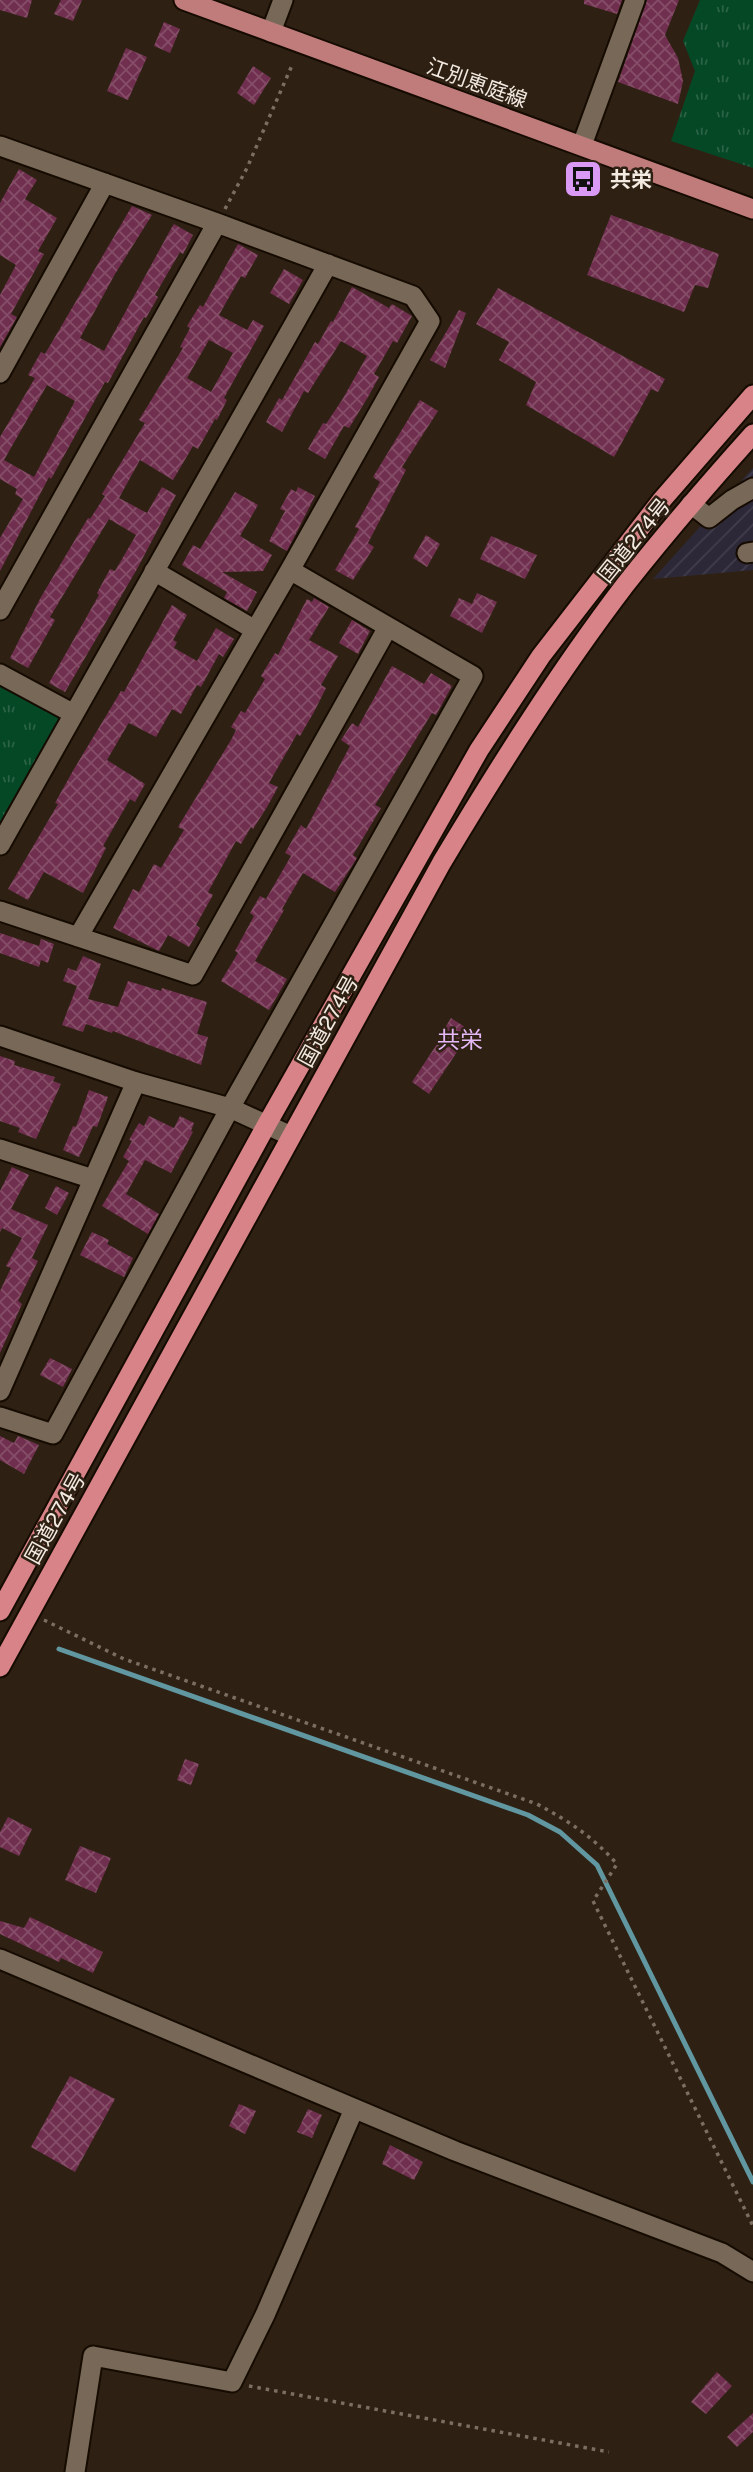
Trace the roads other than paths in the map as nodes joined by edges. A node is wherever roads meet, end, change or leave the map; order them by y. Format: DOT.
graph roads {
  1 [pos="184,0"];
  2 [pos="283,0"];
  3 [pos="635,0"];
  4 [pos="271,32"];
  5 [pos="582,145"];
  6 [pos="0,146"];
  7 [pos="105,183"];
  8 [pos="753,209"];
  9 [pos="217,223"];
  10 [pos="328,264"];
  11 [pos="0,373"];
  12 [pos="753,395"];
  13 [pos="753,434"];
  14 [pos="753,488"];
  15 [pos="691,504"];
  16 [pos="290,570"];
  17 [pos="155,571"];
  18 [pos="0,610"];
  19 [pos="388,627"];
  20 [pos="256,630"];
  21 [pos="0,674"];
  22 [pos="74,714"];
  23 [pos="0,845"];
  24 [pos="0,911"];
  25 [pos="78,937"];
  26 [pos="0,1036"];
  27 [pos="136,1082"];
  28 [pos="230,1108"];
  29 [pos="267,1124"];
  30 [pos="291,1136"];
  31 [pos="0,1149"];
  32 [pos="93,1179"];
  33 [pos="0,1391"];
  34 [pos="0,1418"];
  35 [pos="0,1611"];
  36 [pos="0,1667"];
  37 [pos="0,1959"];
  38 [pos="354,2109"];
  39 [pos="753,2272"];
  40 [pos="75,2472"];
  1 -- 4 [label="main road, 江別恵庭線"];
  2 -- 4 [label="street"];
  3 -- 5 [label="street"];
  4 -- 5 [label="main road, 江別恵庭線"];
  5 -- 8 [label="main road, 江別恵庭線"];
  6 -- 7 [label="street"];
  7 -- 9 [label="street"];
  7 -- 11 [label="street"];
  9 -- 10 [label="street"];
  9 -- 18 [label="street"];
  10 -- 16 [label="street"];
  10 -- 17 [label="street"];
  12 -- 29 [label="highway, 国道274号"];
  13 -- 15 [label="highway, 国道274号"];
  14 -- 15 [label="street"];
  15 -- 30 [label="highway, 国道274号"];
  16 -- 19 [label="street"];
  16 -- 20 [label="street"];
  17 -- 20 [label="street"];
  17 -- 22 [label="street"];
  19 -- 25 [label="street"];
  19 -- 28 [label="street"];
  20 -- 25 [label="street"];
  21 -- 22 [label="street"];
  22 -- 23 [label="street"];
  24 -- 25 [label="street"];
  26 -- 27 [label="street"];
  27 -- 28 [label="street"];
  27 -- 32 [label="street"];
  28 -- 29 [label="street"];
  28 -- 34 [label="street"];
  29 -- 30 [label="street"];
  29 -- 35 [label="highway, 国道274号"];
  30 -- 36 [label="highway, 国道274号"];
  31 -- 32 [label="street"];
  32 -- 33 [label="street"];
  37 -- 38 [label="street"];
  38 -- 39 [label="street"];
  38 -- 40 [label="street"];
}
